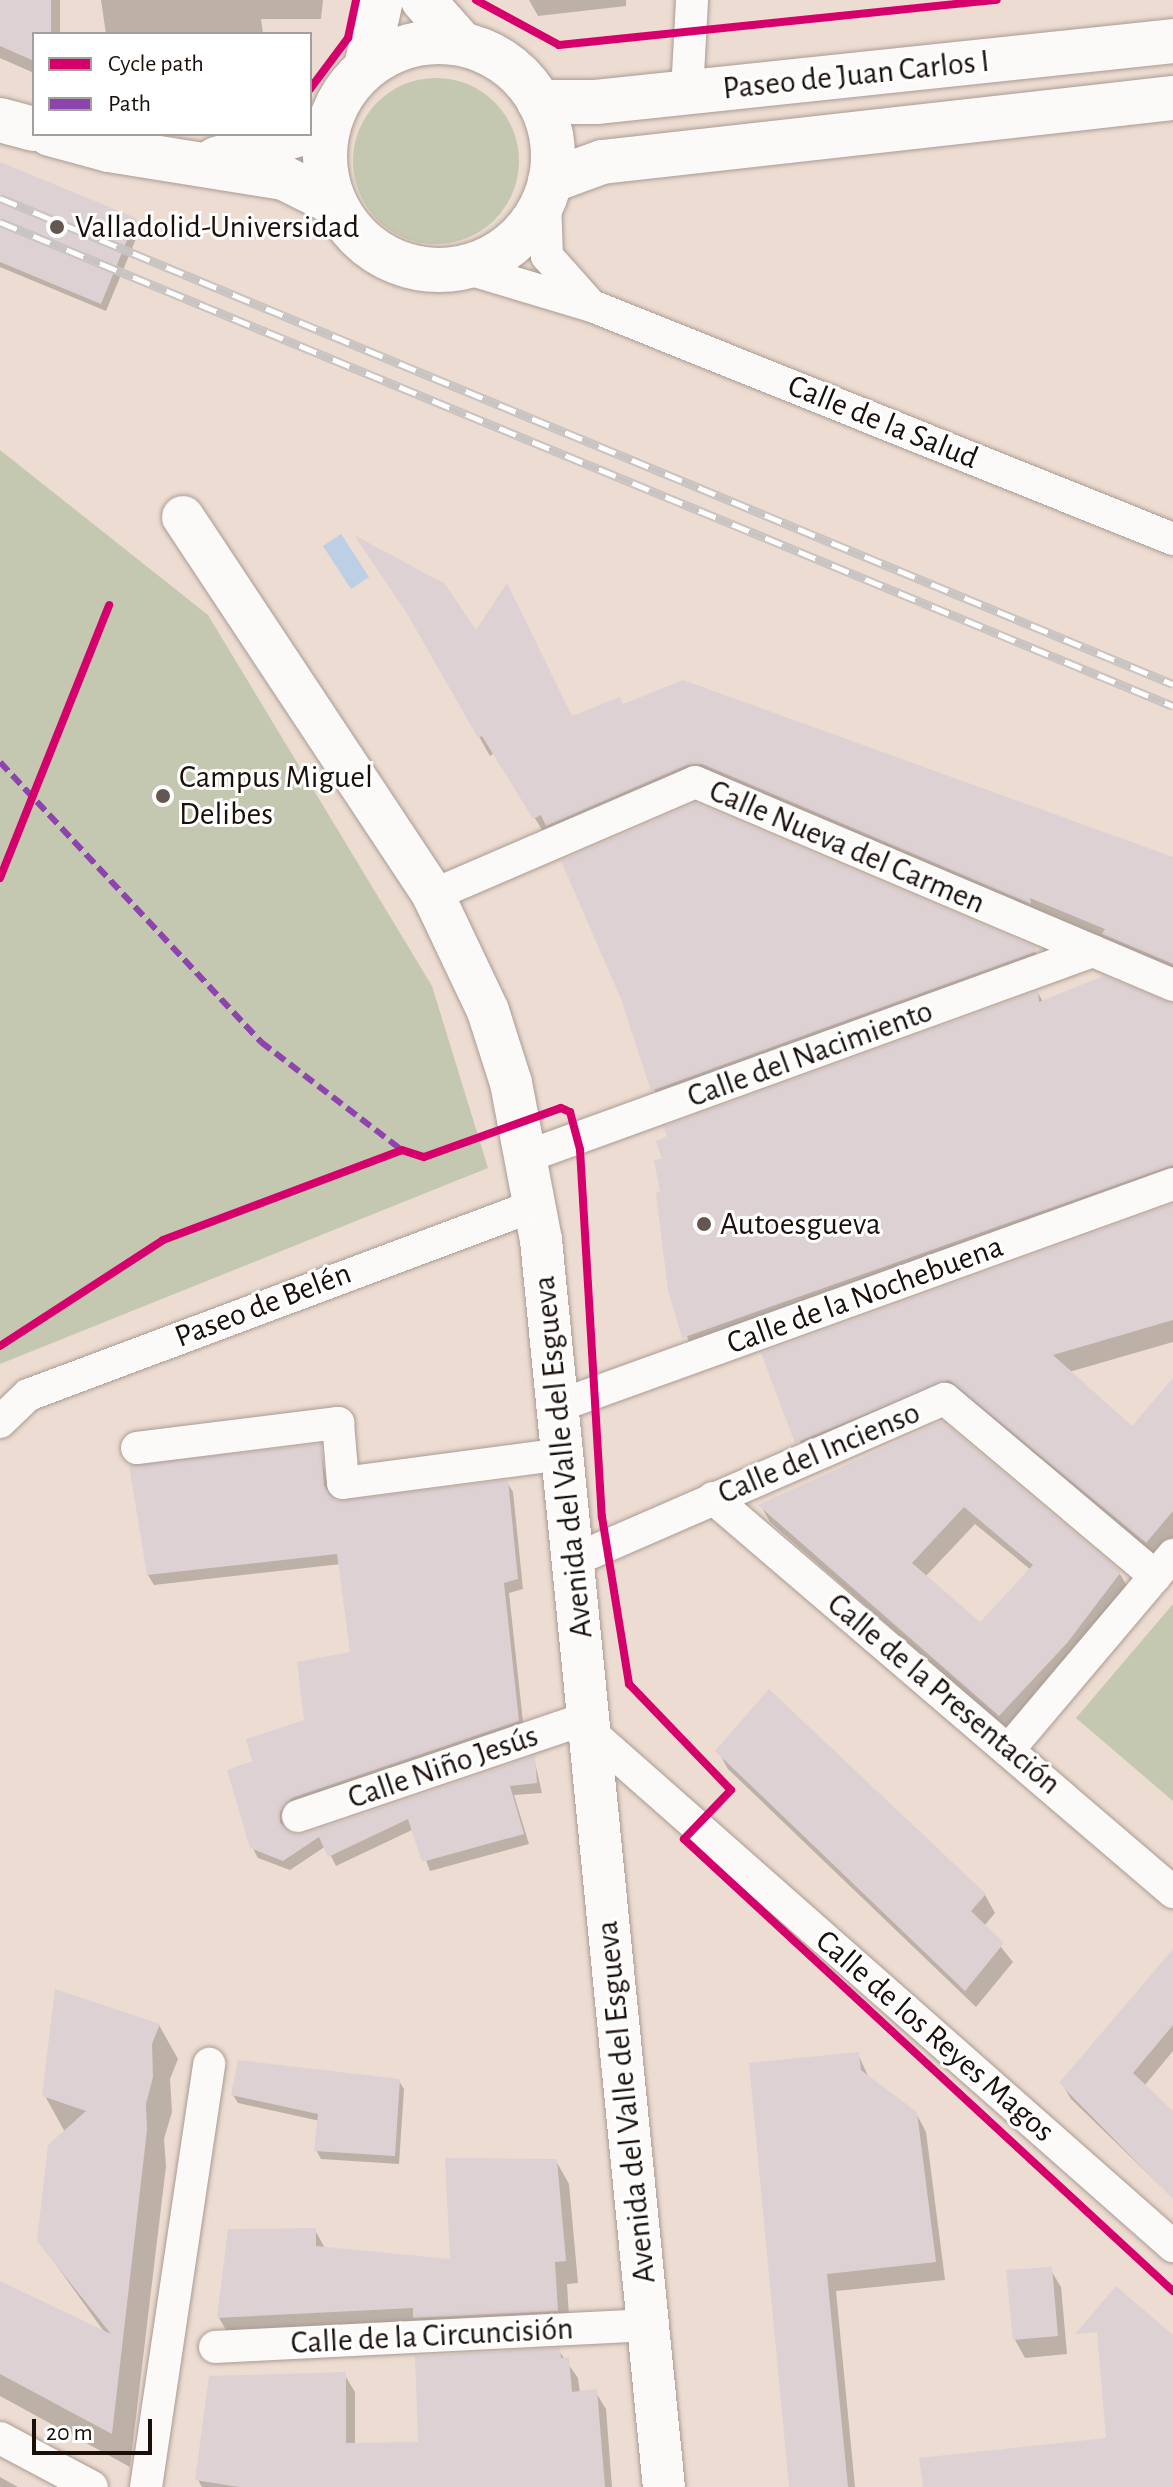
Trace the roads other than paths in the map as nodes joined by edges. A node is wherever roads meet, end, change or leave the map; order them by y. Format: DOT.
graph roads {
  1 [pos="381,0"];
  2 [pos="423,0"];
  3 [pos="692,0"];
  4 [pos="1173,41"];
  5 [pos="461,43"];
  6 [pos="366,67"];
  7 [pos="687,93"];
  8 [pos="1173,98"];
  9 [pos="539,102"];
  10 [pos="0,120"];
  11 [pos="314,125"];
  12 [pos="32,128"];
  13 [pos="57,136"];
  14 [pos="289,136"];
  15 [pos="198,163"];
  16 [pos="547,190"];
  17 [pos="334,203"];
  18 [pos="465,268"];
  19 [pos="592,306"];
  20 [pos="183,517"];
  21 [pos="1173,539"];
  22 [pos="433,895"];
  23 [pos="1093,951"];
  24 [pos="1173,985"];
  25 [pos="528,1156"];
  26 [pos="1173,1184"];
  27 [pos="536,1205"];
  28 [pos="558,1406"];
  29 [pos="0,1422"];
  30 [pos="137,1448"];
  31 [pos="562,1454"];
  32 [pos="713,1498"];
  33 [pos="574,1560"];
  34 [pos="1164,1565"];
  35 [pos="589,1724"];
  36 [pos="1010,1748"];
  37 [pos="298,1816"];
  38 [pos="1173,1892"];
  39 [pos="209,2064"];
  40 [pos="1173,2246"];
  41 [pos="648,2325"];
  42 [pos="215,2347"];
  43 [pos="0,2438"];
  44 [pos="92,2487"];
  45 [pos="146,2487"];
  46 [pos="664,2487"];
  1 -- 6 [label="main road"];
  2 -- 5 [label="main road"];
  3 -- 7 [label="street"];
  4 -- 7 [label="main road, Paseo de Juan Carlos I"];
  5 -- 6 [label="main road"];
  5 -- 9 [label="main road"];
  6 -- 11 [label="main road"];
  7 -- 9 [label="main road, Paseo de Juan Carlos I"];
  8 -- 16 [label="main road, Paseo de Juan Carlos I"];
  9 -- 16 [label="main road"];
  10 -- 12 [label="main road"];
  11 -- 17 [label="main road"];
  13 -- 15 [label="main road"];
  14 -- 15 [label="main road"];
  15 -- 17 [label="main road"];
  16 -- 18 [label="main road"];
  16 -- 19 [label="street, Calle de la Salud"];
  17 -- 18 [label="main road"];
  18 -- 19 [label="street, Calle de la Salud"];
  19 -- 21 [label="street, Calle de la Salud"];
  20 -- 22 [label="street, Avenida del Valle del Esgueva"];
  22 -- 23 [label="street, Calle Nueva del Carmen"];
  22 -- 25 [label="street, Avenida del Valle del Esgueva"];
  23 -- 24 [label="street, Calle Nueva del Carmen"];
  23 -- 25 [label="street, Calle del Nacimiento"];
  25 -- 27 [label="street, Avenida del Valle del Esgueva"];
  26 -- 28 [label="street, Calle de la Nochebuena"];
  27 -- 28 [label="street, Avenida del Valle del Esgueva"];
  27 -- 29 [label="street, Paseo de Belén"];
  28 -- 31 [label="street, Avenida del Valle del Esgueva"];
  30 -- 31 [label="street"];
  31 -- 33 [label="street, Avenida del Valle del Esgueva"];
  32 -- 33 [label="street, Calle del Incienso"];
  32 -- 34 [label="street, Calle del Incienso"];
  32 -- 36 [label="street, Calle de la Presentación"];
  33 -- 35 [label="street, Avenida del Valle del Esgueva"];
  34 -- 36 [label="street"];
  35 -- 37 [label="street, Calle Niño Jesús"];
  35 -- 40 [label="street, Calle de los Reyes Magos"];
  35 -- 41 [label="street, Avenida del Valle del Esgueva"];
  36 -- 38 [label="street, Calle de la Presentación"];
  39 -- 45 [label="street"];
  41 -- 42 [label="street, Calle de la Circuncisión"];
  41 -- 46 [label="street, Avenida del Valle del Esgueva"];
  43 -- 44 [label="street"];
}
